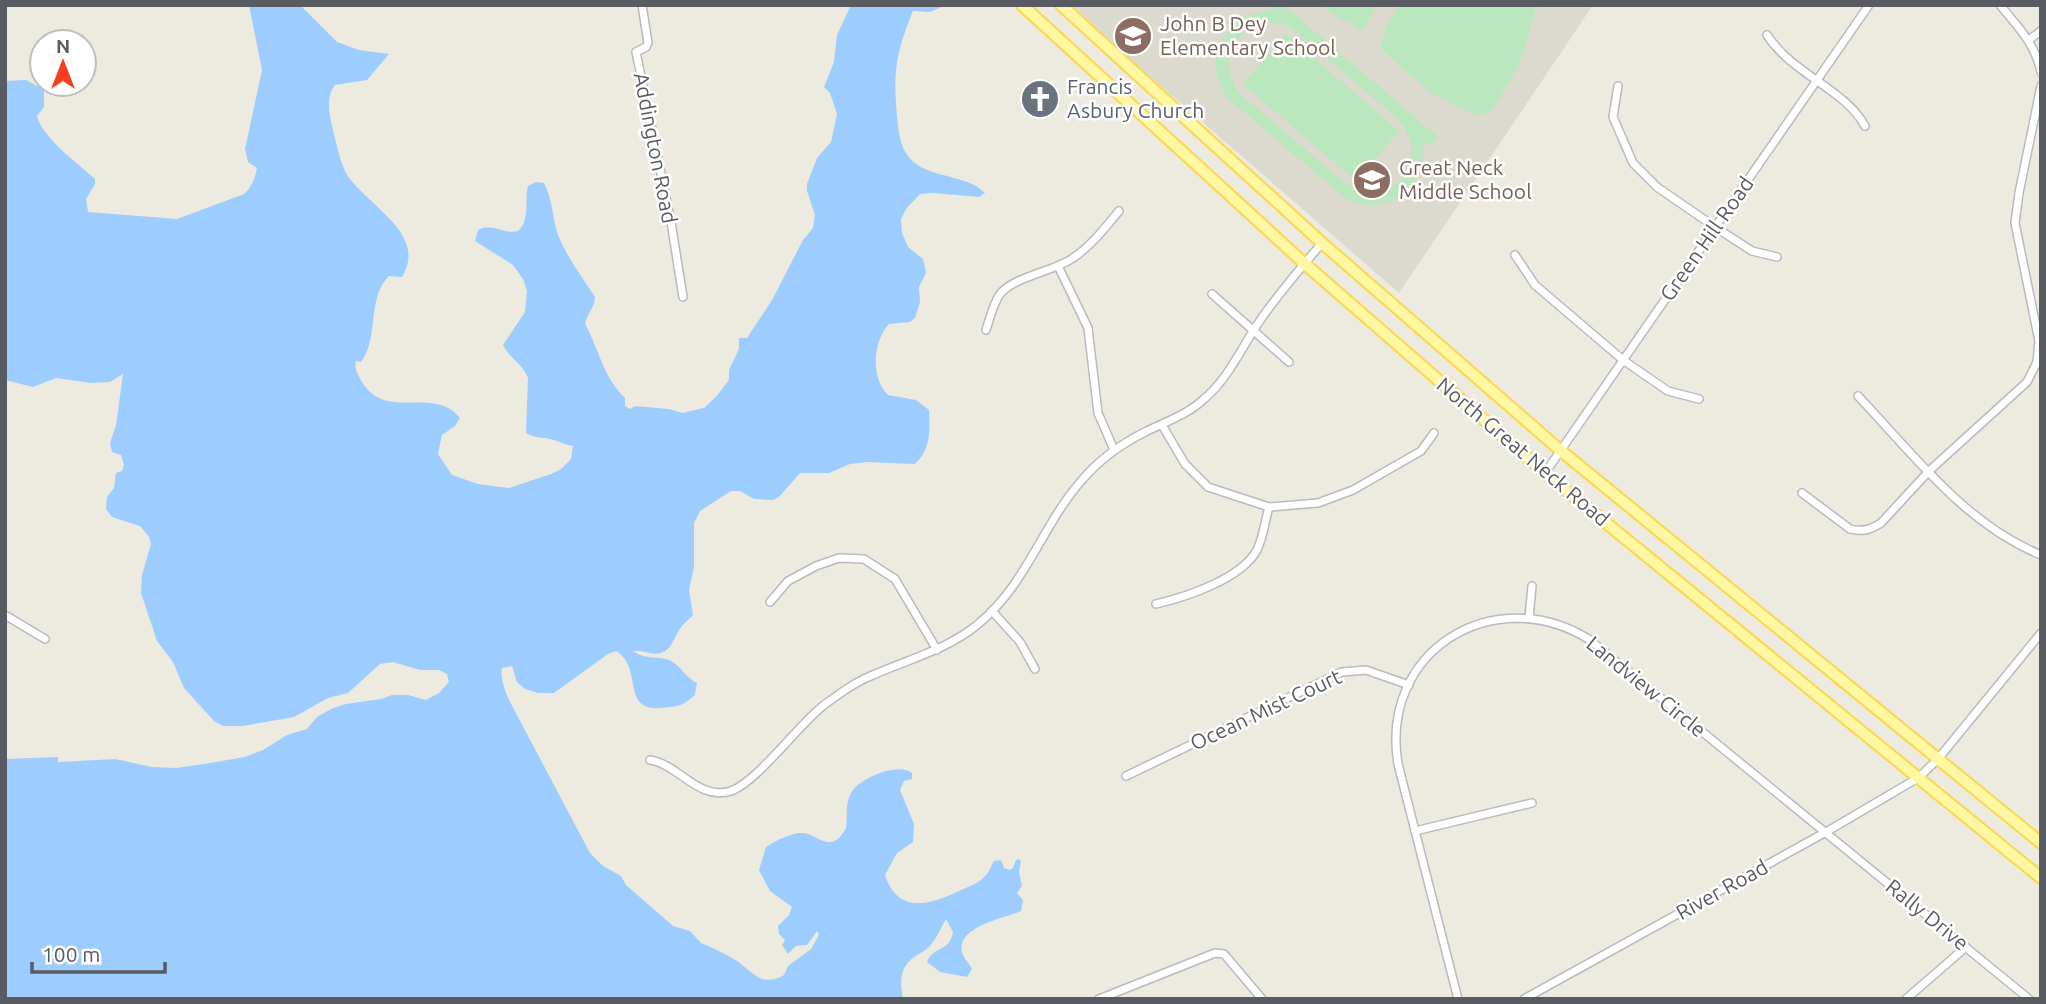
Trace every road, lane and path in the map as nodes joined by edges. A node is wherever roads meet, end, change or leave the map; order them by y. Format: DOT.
graph roads {
  1 [pos="642,5"];
  2 [pos="1022,5"];
  3 [pos="1061,5"];
  4 [pos="1869,5"];
  5 [pos="2000,5"];
  6 [pos="2041,31"];
  7 [pos="1767,35"];
  8 [pos="2030,40"];
  9 [pos="2041,72"];
  10 [pos="1815,81"];
  11 [pos="1618,86"];
  12 [pos="2041,86"];
  13 [pos="1865,126"];
  14 [pos="1119,211"];
  15 [pos="1715,227"];
  16 [pos="1322,243"];
  17 [pos="1515,255"];
  18 [pos="1777,257"];
  19 [pos="1305,264"];
  20 [pos="1058,266"];
  21 [pos="1212,294"];
  22 [pos="683,298"];
  23 [pos="986,330"];
  24 [pos="1254,331"];
  25 [pos="1623,360"];
  26 [pos="1289,362"];
  27 [pos="1858,396"];
  28 [pos="1699,399"];
  29 [pos="1162,425"];
  30 [pos="1434,433"];
  31 [pos="1114,450"];
  32 [pos="1560,450"];
  33 [pos="1929,471"];
  34 [pos="1545,472"];
  35 [pos="1802,493"];
  36 [pos="1269,508"];
  37 [pos="2041,555"];
  38 [pos="1532,586"];
  39 [pos="770,602"];
  40 [pos="1156,604"];
  41 [pos="992,611"];
  42 [pos="5,615"];
  43 [pos="1529,618"];
  44 [pos="2041,633"];
  45 [pos="44,639"];
  46 [pos="937,650"];
  47 [pos="1035,669"];
  48 [pos="1409,685"];
  49 [pos="1938,759"];
  50 [pos="650,760"];
  51 [pos="1126,776"];
  52 [pos="1918,778"];
  53 [pos="1532,803"];
  54 [pos="1415,831"];
  55 [pos="1826,832"];
  56 [pos="2041,843"];
  57 [pos="2041,878"];
  58 [pos="1966,947"];
  59 [pos="1099,999"];
  60 [pos="1262,999"];
  61 [pos="1458,999"];
  62 [pos="1524,999"];
  63 [pos="1906,999"];
  64 [pos="2029,999"];
  1 -- 22 [label="street, Addington Road"];
  2 -- 19 [label="main road, North Great Neck Road"];
  3 -- 16 [label="main road, North Great Neck Road"];
  4 -- 10 [label="street, Green Hill Road"];
  5 -- 8 [label="street"];
  6 -- 8 [label="street"];
  7 -- 10 [label="street"];
  8 -- 9 [label="street"];
  10 -- 13 [label="street"];
  10 -- 15 [label="street, Green Hill Road"];
  11 -- 15 [label="street"];
  12 -- 33 [label="street"];
  14 -- 20 [label="street"];
  15 -- 18 [label="street"];
  15 -- 25 [label="street, Green Hill Road"];
  16 -- 19 [label="street"];
  16 -- 32 [label="main road, North Great Neck Road"];
  17 -- 25 [label="street"];
  19 -- 24 [label="street"];
  19 -- 34 [label="main road, North Great Neck Road"];
  20 -- 23 [label="street"];
  20 -- 31 [label="street"];
  21 -- 24 [label="street"];
  24 -- 26 [label="street"];
  24 -- 29 [label="street"];
  25 -- 28 [label="street"];
  25 -- 32 [label="street, Green Hill Road"];
  27 -- 33 [label="street"];
  29 -- 31 [label="street"];
  29 -- 36 [label="street"];
  30 -- 36 [label="street"];
  31 -- 41 [label="street"];
  32 -- 34 [label="street, Green Hill Road"];
  32 -- 49 [label="main road, North Great Neck Road"];
  33 -- 35 [label="street"];
  33 -- 37 [label="street"];
  34 -- 52 [label="main road, North Great Neck Road"];
  36 -- 40 [label="street"];
  38 -- 43 [label="street"];
  39 -- 46 [label="street"];
  41 -- 46 [label="street"];
  41 -- 47 [label="street"];
  42 -- 45 [label="street"];
  43 -- 48 [label="street, Landview Circle"];
  43 -- 55 [label="street, Landview Circle"];
  44 -- 49 [label="street, River Road"];
  46 -- 50 [label="street"];
  48 -- 51 [label="street, Ocean Mist Court"];
  48 -- 54 [label="street, Landview Circle"];
  49 -- 52 [label="street, River Road"];
  49 -- 56 [label="main road, North Great Neck Road"];
  52 -- 55 [label="street, River Road"];
  52 -- 57 [label="main road, North Great Neck Road"];
  53 -- 54 [label="street"];
  54 -- 61 [label="street, Landview Circle"];
  55 -- 58 [label="street, Rally Drive"];
  55 -- 62 [label="street, River Road"];
  58 -- 63 [label="street"];
  58 -- 64 [label="street, Rally Drive"];
  59 -- 60 [label="street"];
}
